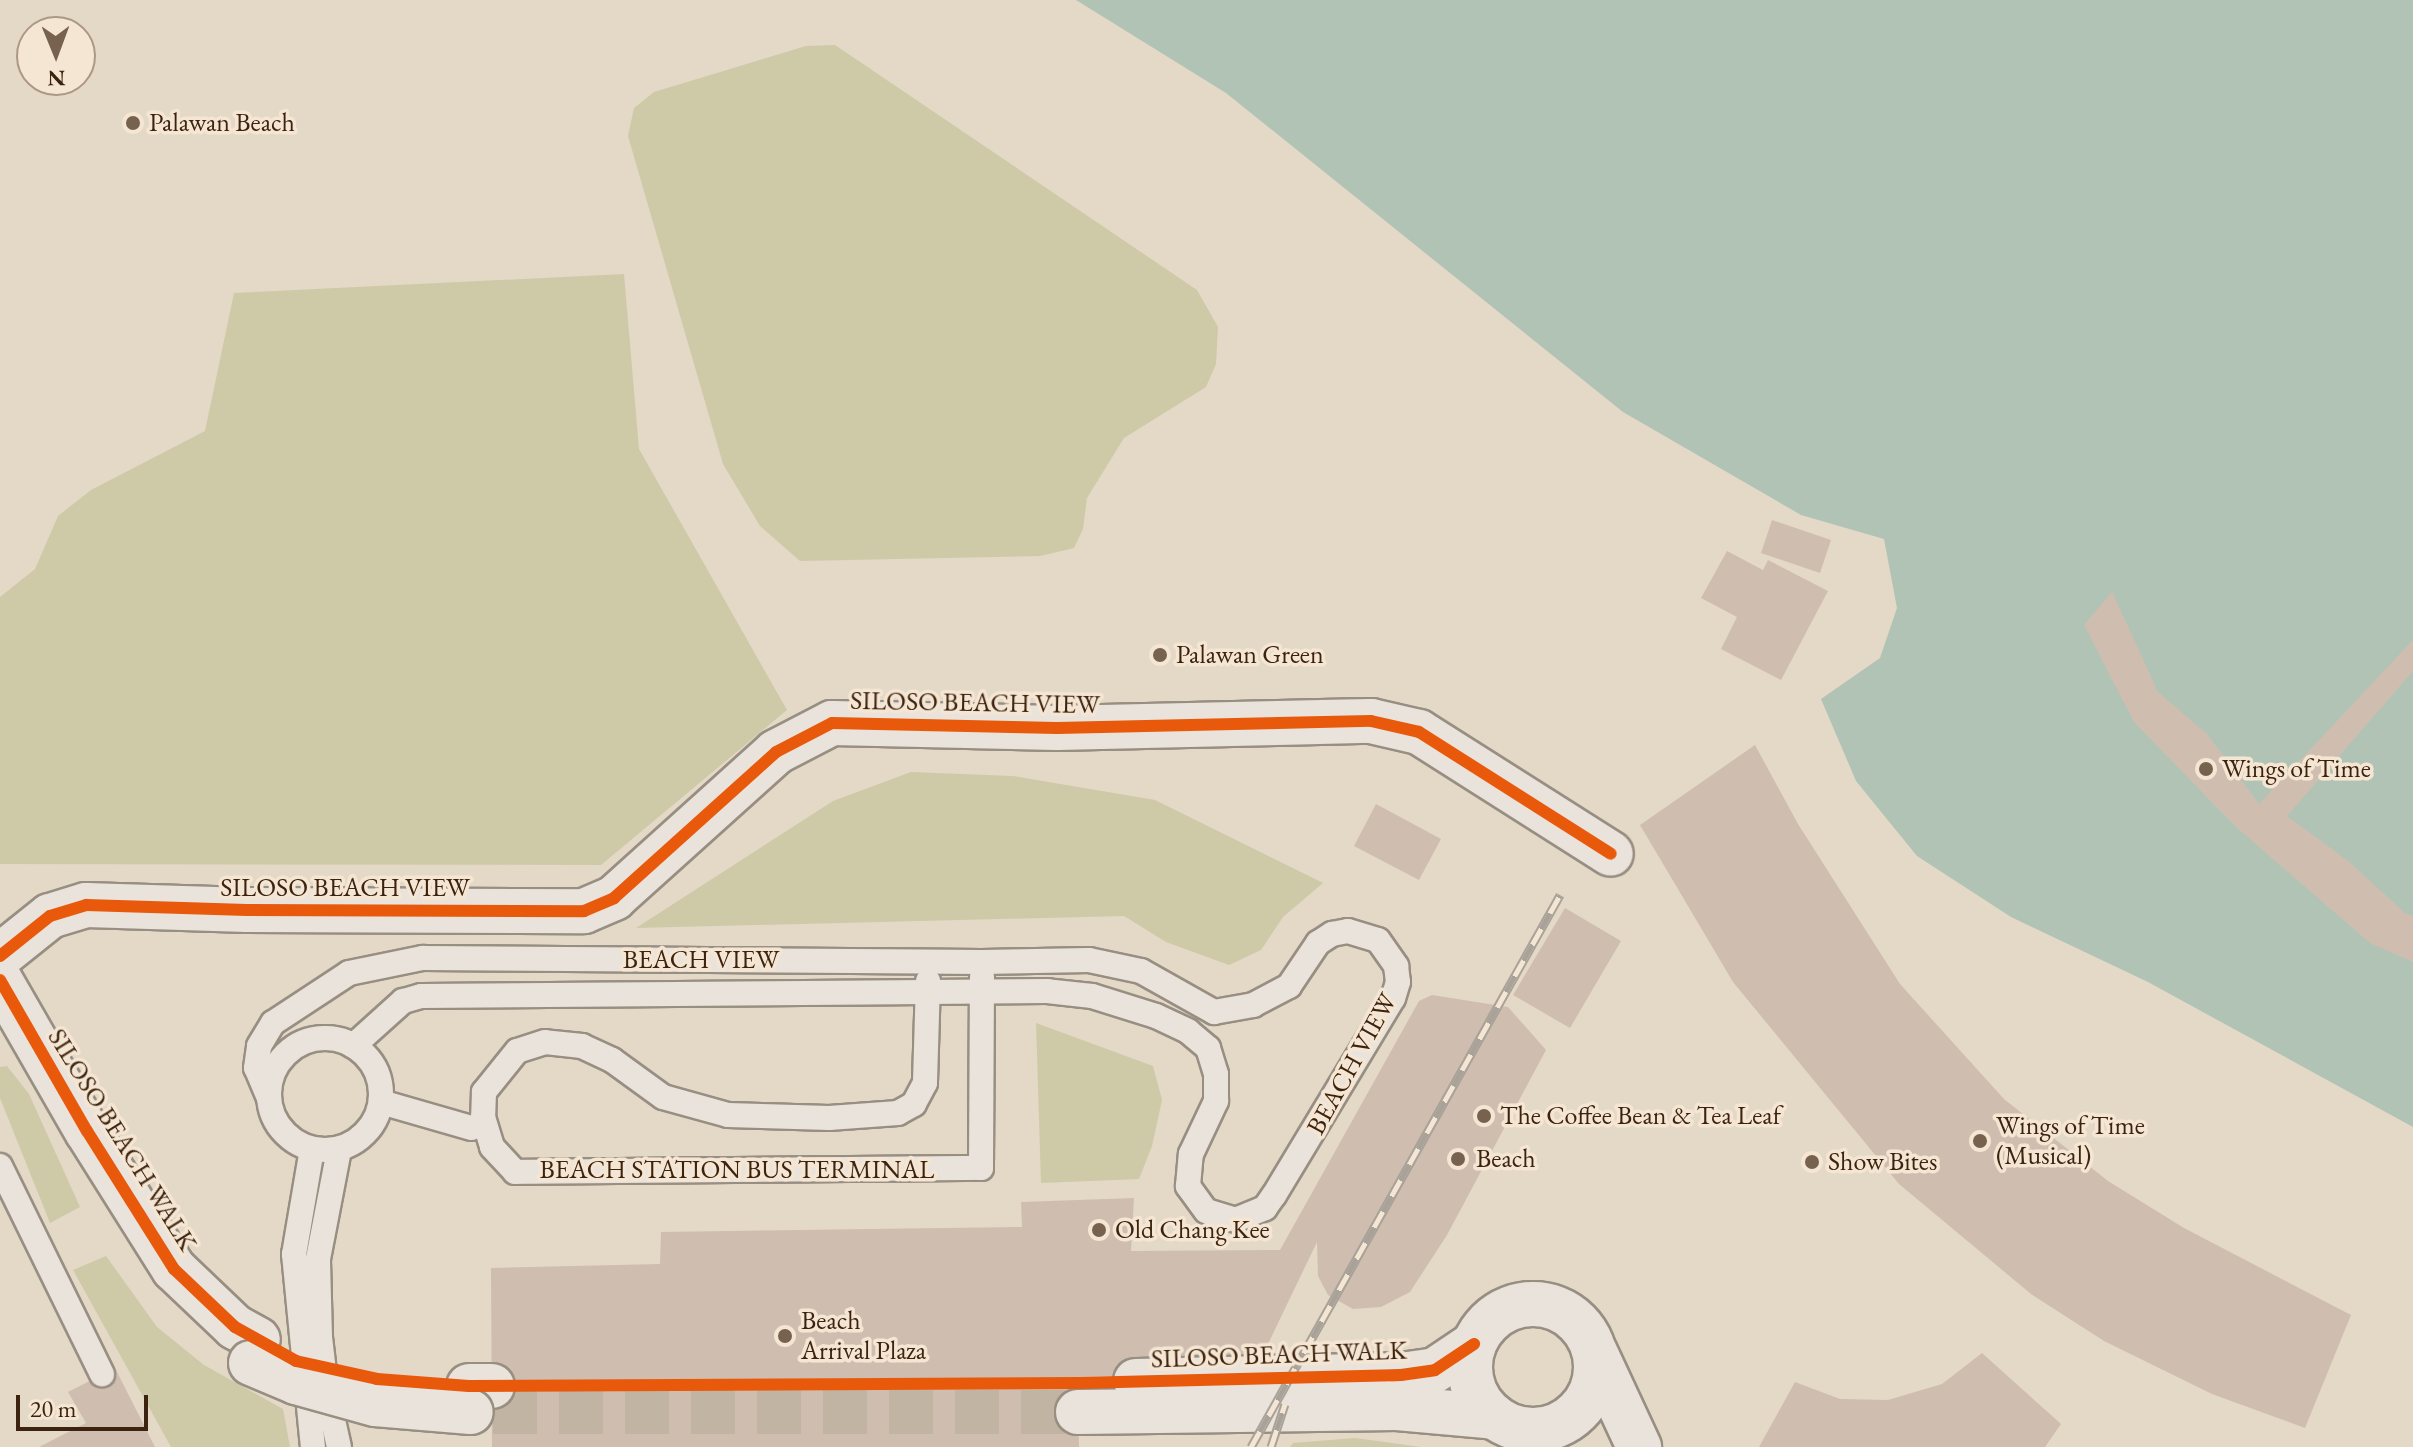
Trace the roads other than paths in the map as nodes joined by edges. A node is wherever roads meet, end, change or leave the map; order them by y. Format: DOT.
graph roads {
  1 [pos="1611,854"];
  2 [pos="0,956"];
  3 [pos="929,961"];
  4 [pos="982,962"];
  5 [pos="983,993"];
  6 [pos="927,994"];
  7 [pos="3,995"];
  8 [pos="353,1046"];
  9 [pos="269,1098"];
  10 [pos="381,1102"];
  11 [pos="471,1128"];
  12 [pos="312,1149"];
  13 [pos="339,1150"];
  14 [pos="0,1166"];
  15 [pos="1474,1344"];
  16 [pos="1593,1346"];
  17 [pos="102,1374"];
  18 [pos="481,1399"];
  19 [pos="1495,1417"];
  20 [pos="1563,1423"];
  21 [pos="313,1447"];
  22 [pos="339,1447"];
  23 [pos="1625,1447"];
  24 [pos="1639,1447"];
  1 -- 2 [label="street, SILOSO BEACH VIEW"];
  3 -- 4 [label="lane, BEACH VIEW"];
  3 -- 6 [label="lane, BEACH STATION BUS TERMINAL"];
  3 -- 9 [label="lane, BEACH VIEW"];
  4 -- 5 [label="lane, BEACH STATION BUS TERMINAL"];
  4 -- 5 [label="lane, BEACH VIEW"];
  5 -- 6 [label="lane, BEACH VIEW"];
  5 -- 6 [label="lane, BEACH STATION BUS TERMINAL"];
  6 -- 8 [label="lane, BEACH VIEW"];
  7 -- 18 [label="street, SILOSO BEACH WALK"];
  8 -- 9 [label="lane"];
  8 -- 10 [label="lane"];
  9 -- 12 [label="lane, BEACH VIEW"];
  10 -- 11 [label="lane"];
  10 -- 13 [label="lane"];
  12 -- 13 [label="lane"];
  12 -- 21 [label="lane"];
  13 -- 22 [label="lane"];
  14 -- 17 [label="lane"];
  15 -- 16 [label="street, SILOSO BEACH WALK"];
  15 -- 19 [label="street"];
  15 -- 19 [label="street, SILOSO BEACH WALK"];
  16 -- 20 [label="street"];
  16 -- 24 [label="street, SILOSO BEACH WALK"];
  19 -- 20 [label="street, SILOSO BEACH WALK"];
  20 -- 23 [label="street, SILOSO BEACH WALK"];
}
